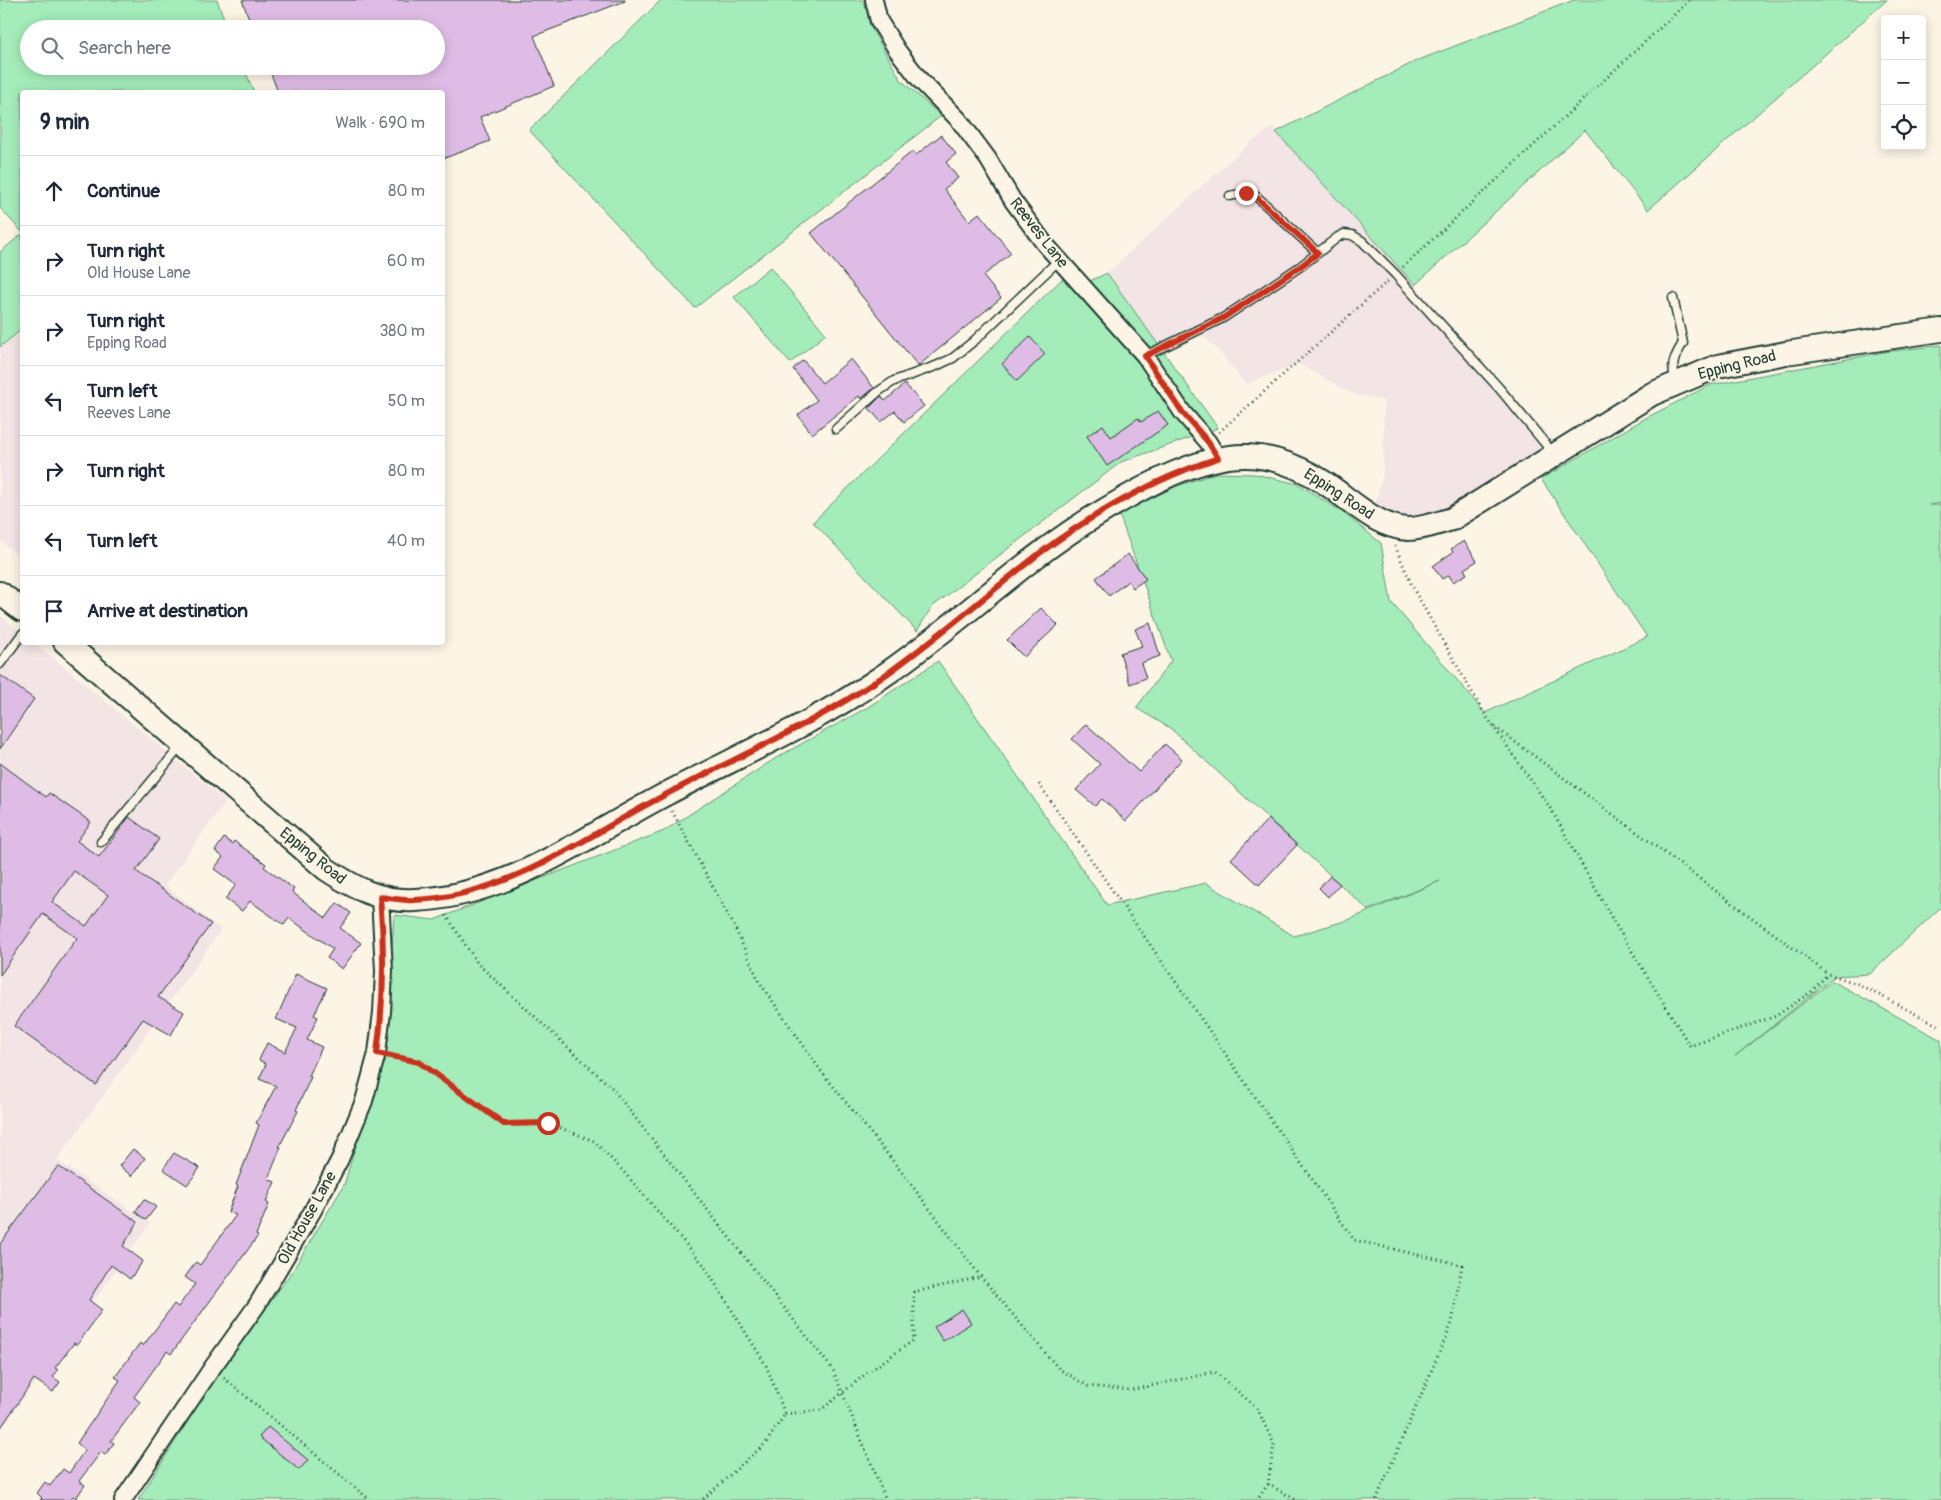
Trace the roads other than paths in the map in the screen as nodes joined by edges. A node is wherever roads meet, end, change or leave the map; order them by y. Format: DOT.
graph roads {
  1 [pos="874,0"];
  2 [pos="1230,196"];
  3 [pos="1318,253"];
  4 [pos="1059,260"];
  5 [pos="1673,298"];
  6 [pos="1941,330"];
  7 [pos="1145,356"];
  8 [pos="1678,382"];
  9 [pos="836,429"];
  10 [pos="1213,450"];
  11 [pos="1554,455"];
  12 [pos="0,594"];
  13 [pos="20,609"];
  14 [pos="20,637"];
  15 [pos="72,645"];
  16 [pos="0,664"];
  17 [pos="182,744"];
  18 [pos="101,842"];
  19 [pos="380,897"];
  20 [pos="124,1500"];
  1 -- 4 [label="street, Reeves Lane"];
  2 -- 3 [label="lane"];
  3 -- 7 [label="lane"];
  3 -- 11 [label="lane"];
  4 -- 7 [label="street, Reeves Lane"];
  4 -- 9 [label="lane"];
  5 -- 8 [label="lane"];
  6 -- 8 [label="main road, Epping Road"];
  7 -- 10 [label="street, Reeves Lane"];
  8 -- 11 [label="main road, Epping Road"];
  10 -- 11 [label="main road, Epping Road"];
  10 -- 19 [label="main road, Epping Road"];
  12 -- 13 [label="main road"];
  14 -- 16 [label="lane"];
  15 -- 17 [label="main road, Epping Road"];
  17 -- 18 [label="lane"];
  17 -- 19 [label="main road, Epping Road"];
  19 -- 20 [label="street, Old House Lane"];
}
